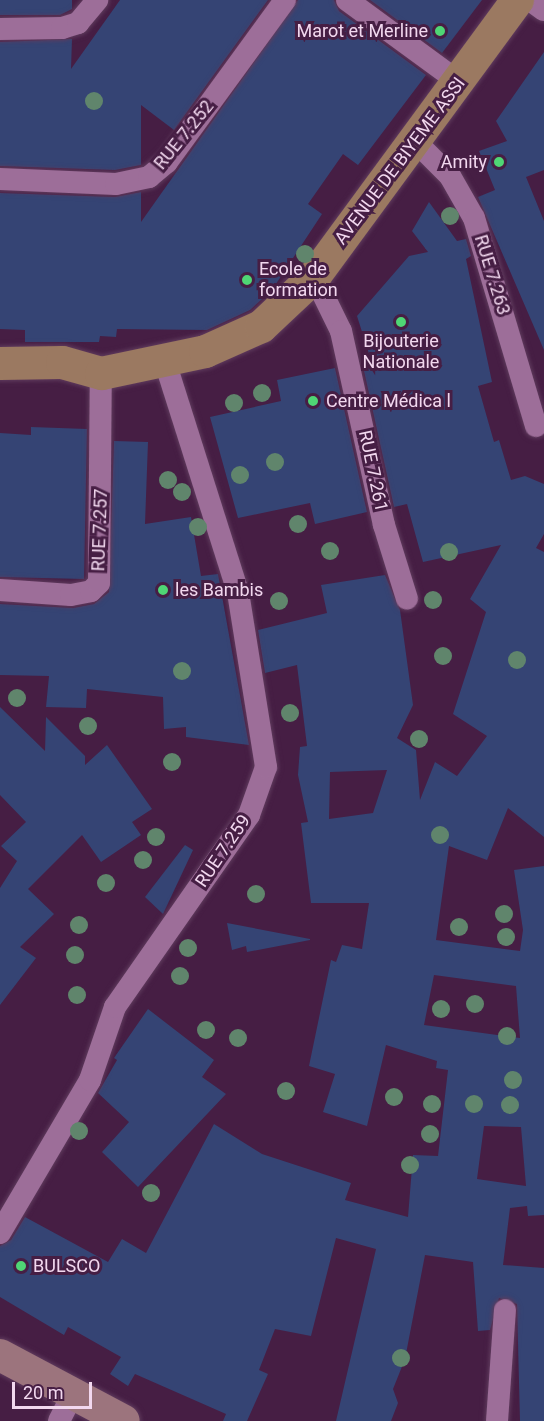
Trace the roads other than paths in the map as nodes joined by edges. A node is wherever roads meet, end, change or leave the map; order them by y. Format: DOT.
graph roads {
  1 [pos="97,0"];
  2 [pos="285,0"];
  3 [pos="347,0"];
  4 [pos="517,0"];
  5 [pos="530,0"];
  6 [pos="544,10"];
  7 [pos="0,29"];
  8 [pos="459,82"];
  9 [pos="416,142"];
  10 [pos="0,179"];
  11 [pos="314,276"];
  12 [pos="164,359"];
  13 [pos="0,363"];
  14 [pos="101,374"];
  15 [pos="536,426"];
  16 [pos="0,590"];
  17 [pos="407,599"];
  18 [pos="0,1233"];
  19 [pos="505,1310"];
  20 [pos="0,1355"];
  21 [pos="66,1408"];
  22 [pos="124,1421"];
  23 [pos="497,1421"];
  1 -- 7 [label="street"];
  2 -- 10 [label="street, RUE 7.252"];
  3 -- 8 [label="street"];
  4 -- 8 [label="main road, AVENUE DE BIYEME ASSI"];
  5 -- 6 [label="street"];
  8 -- 9 [label="main road, AVENUE DE BIYEME ASSI"];
  9 -- 11 [label="main road, AVENUE DE BIYEME ASSI"];
  9 -- 15 [label="street, RUE 7.263"];
  11 -- 12 [label="main road, AVENUE DE BIYEME ASSI"];
  11 -- 17 [label="street, RUE 7.261"];
  12 -- 14 [label="main road, AVENUE DE BIYEME ASSI"];
  12 -- 18 [label="street, RUE 7.259"];
  13 -- 14 [label="main road"];
  14 -- 16 [label="street, RUE 7.257"];
  19 -- 23 [label="street"];
  20 -- 21 [label="main road"];
  21 -- 22 [label="main road"];
}
